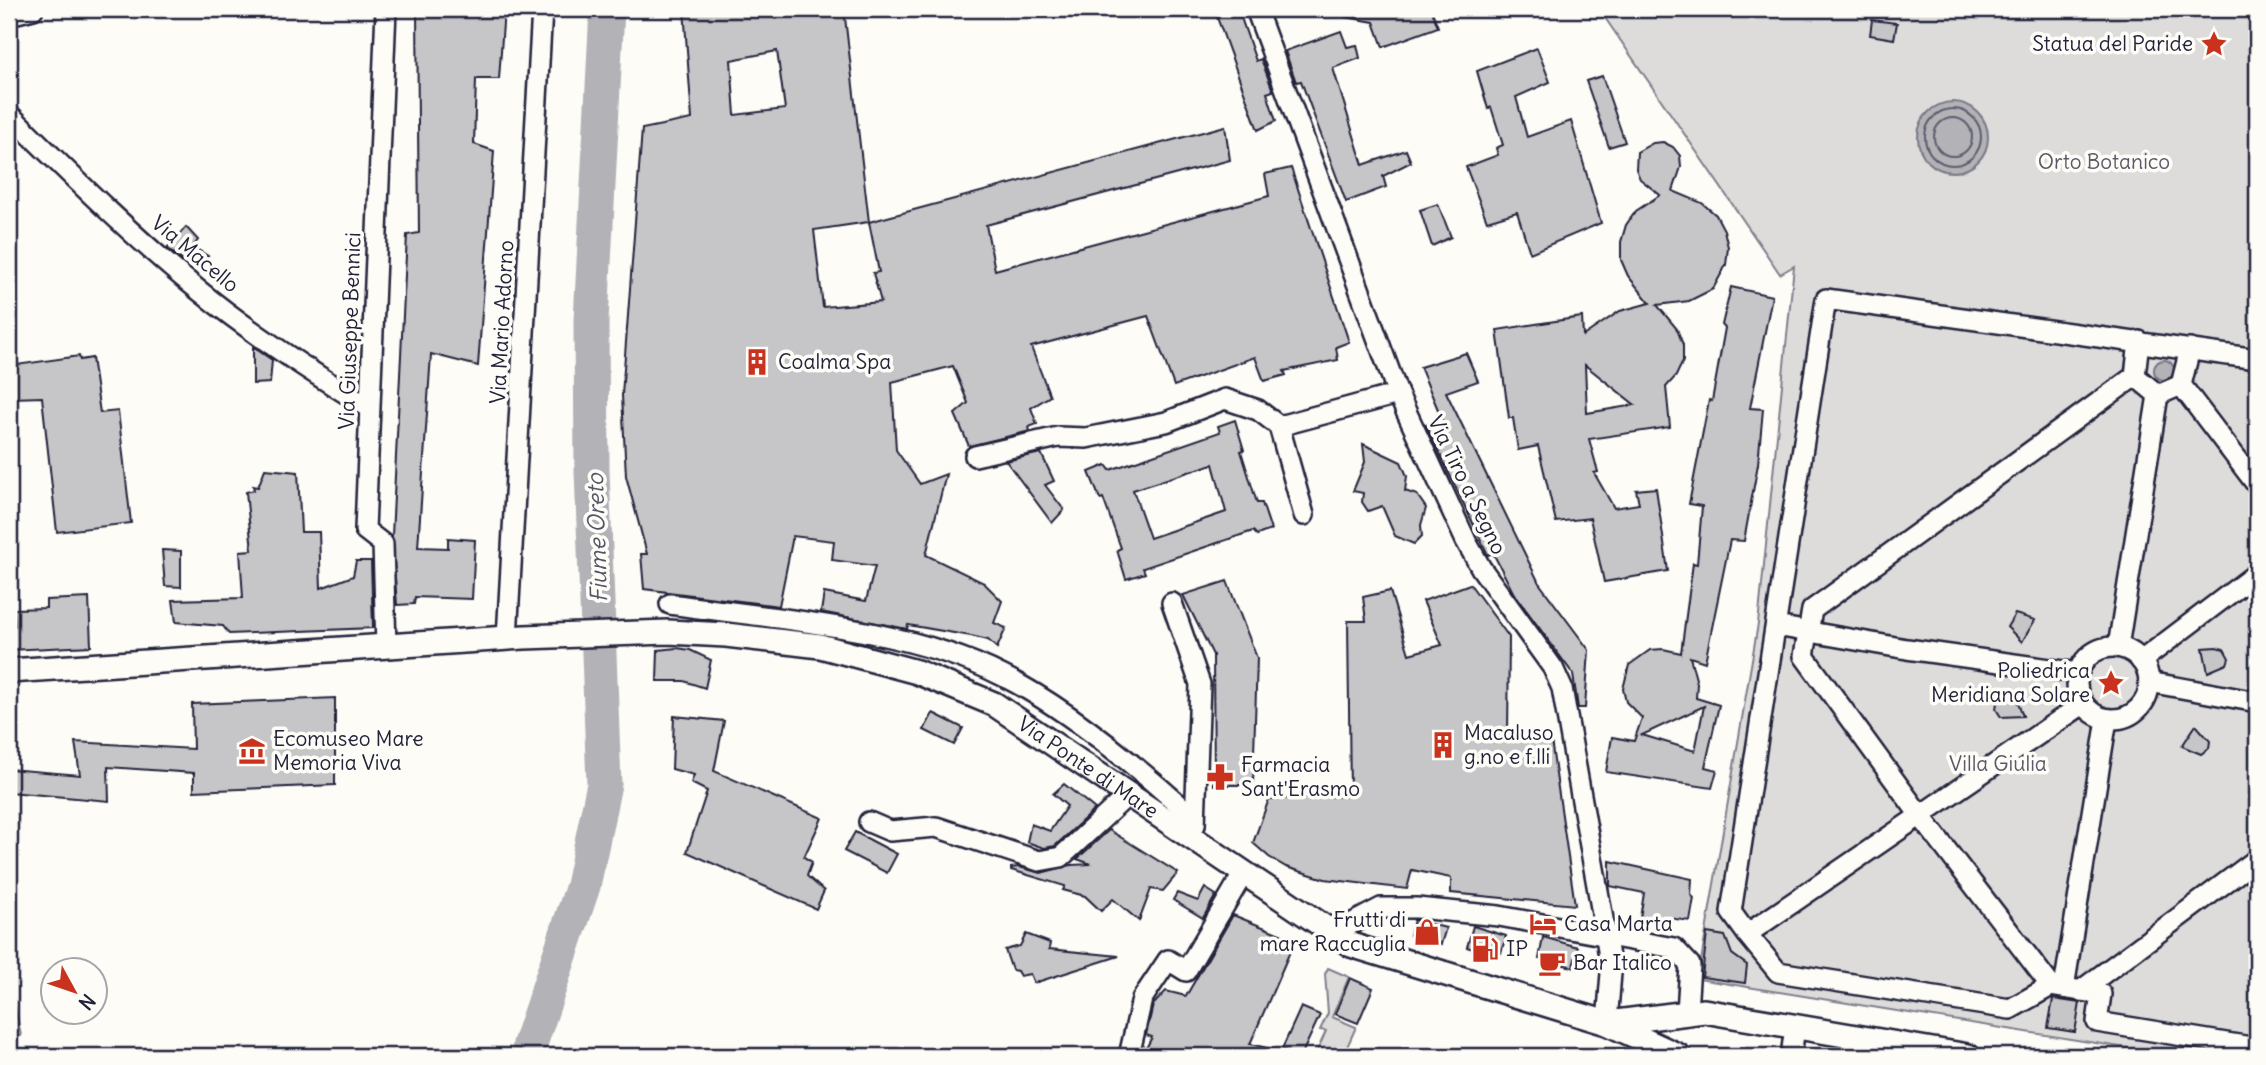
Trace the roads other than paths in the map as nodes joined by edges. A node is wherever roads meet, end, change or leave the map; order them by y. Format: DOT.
graph roads {
  1 [pos="33,9"];
  2 [pos="386,9"];
  3 [pos="542,9"];
  4 [pos="1256,9"];
  5 [pos="9,15"];
  6 [pos="9,114"];
  7 [pos="2139,341"];
  8 [pos="2190,349"];
  9 [pos="2257,359"];
  10 [pos="2136,376"];
  11 [pos="2181,385"];
  12 [pos="1398,394"];
  13 [pos="2158,395"];
  14 [pos="369,408"];
  15 [pos="1279,426"];
  16 [pos="975,456"];
  17 [pos="2257,485"];
  18 [pos="1304,515"];
  19 [pos="2257,573"];
  20 [pos="1172,603"];
  21 [pos="670,604"];
  22 [pos="1776,626"];
  23 [pos="1809,632"];
  24 [pos="515,637"];
  25 [pos="386,647"];
  26 [pos="2118,647"];
  27 [pos="2141,661"];
  28 [pos="9,671"];
  29 [pos="2078,673"];
  30 [pos="2149,682"];
  31 [pos="2257,702"];
  32 [pos="2083,704"];
  33 [pos="2107,719"];
  34 [pos="1128,795"];
  35 [pos="1919,814"];
  36 [pos="869,822"];
  37 [pos="1195,830"];
  38 [pos="2257,859"];
  39 [pos="1243,874"];
  40 [pos="1332,934"];
  41 [pos="1747,934"];
  42 [pos="1606,936"];
  43 [pos="2065,988"];
  44 [pos="1688,1012"];
  45 [pos="1607,1023"];
  46 [pos="1795,1027"];
  47 [pos="2257,1048"];
  48 [pos="1129,1056"];
  49 [pos="1679,1056"];
  50 [pos="1791,1056"];
  51 [pos="1968,1056"];
  1 -- 5 [label="street"];
  2 -- 14 [label="street, Via Giuseppe Bennici"];
  3 -- 24 [label="street, Via Mario Adorno"];
  4 -- 12 [label="street, Via Tiro a Segno"];
  6 -- 14 [label="street, Via Macello"];
  7 -- 8 [label="street"];
  7 -- 10 [label="street"];
  7 -- 22 [label="street"];
  8 -- 9 [label="street"];
  8 -- 11 [label="street"];
  10 -- 13 [label="street"];
  10 -- 23 [label="street"];
  11 -- 13 [label="street"];
  11 -- 17 [label="street"];
  12 -- 15 [label="street"];
  12 -- 42 [label="street, Via Tiro a Segno"];
  13 -- 26 [label="street"];
  14 -- 25 [label="street, Via Giuseppe Bennici"];
  15 -- 16 [label="street"];
  15 -- 18 [label="street"];
  19 -- 27 [label="street"];
  20 -- 37 [label="street"];
  21 -- 37 [label="street"];
  22 -- 23 [label="street"];
  22 -- 41 [label="street"];
  23 -- 29 [label="street"];
  23 -- 35 [label="street"];
  24 -- 25 [label="main road, Via Ponte di Mare"];
  24 -- 34 [label="main road, Via Ponte di Mare"];
  25 -- 28 [label="main road, Via Ponte di Mare"];
  26 -- 27 [label="street"];
  26 -- 29 [label="street"];
  27 -- 30 [label="street"];
  29 -- 32 [label="street"];
  30 -- 31 [label="street"];
  30 -- 33 [label="street"];
  32 -- 33 [label="street"];
  32 -- 35 [label="street"];
  33 -- 43 [label="street"];
  34 -- 36 [label="street"];
  34 -- 37 [label="main road, Via Ponte di Mare"];
  35 -- 41 [label="street"];
  35 -- 43 [label="street"];
  37 -- 39 [label="main road, Via Ponte di Mare"];
  38 -- 43 [label="street"];
  39 -- 40 [label="main road, Via Ponte di Mare"];
  39 -- 48 [label="street"];
  40 -- 42 [label="street"];
  40 -- 45 [label="main road, Via Ponte di Mare"];
  41 -- 43 [label="street"];
  42 -- 44 [label="street"];
  42 -- 45 [label="street, Via Tiro a Segno"];
  43 -- 47 [label="street"];
  44 -- 45 [label="main road"];
  44 -- 46 [label="main road"];
  45 -- 49 [label="main road, Via Ponte di Mare"];
  46 -- 50 [label="street"];
  46 -- 51 [label="main road"];
}
